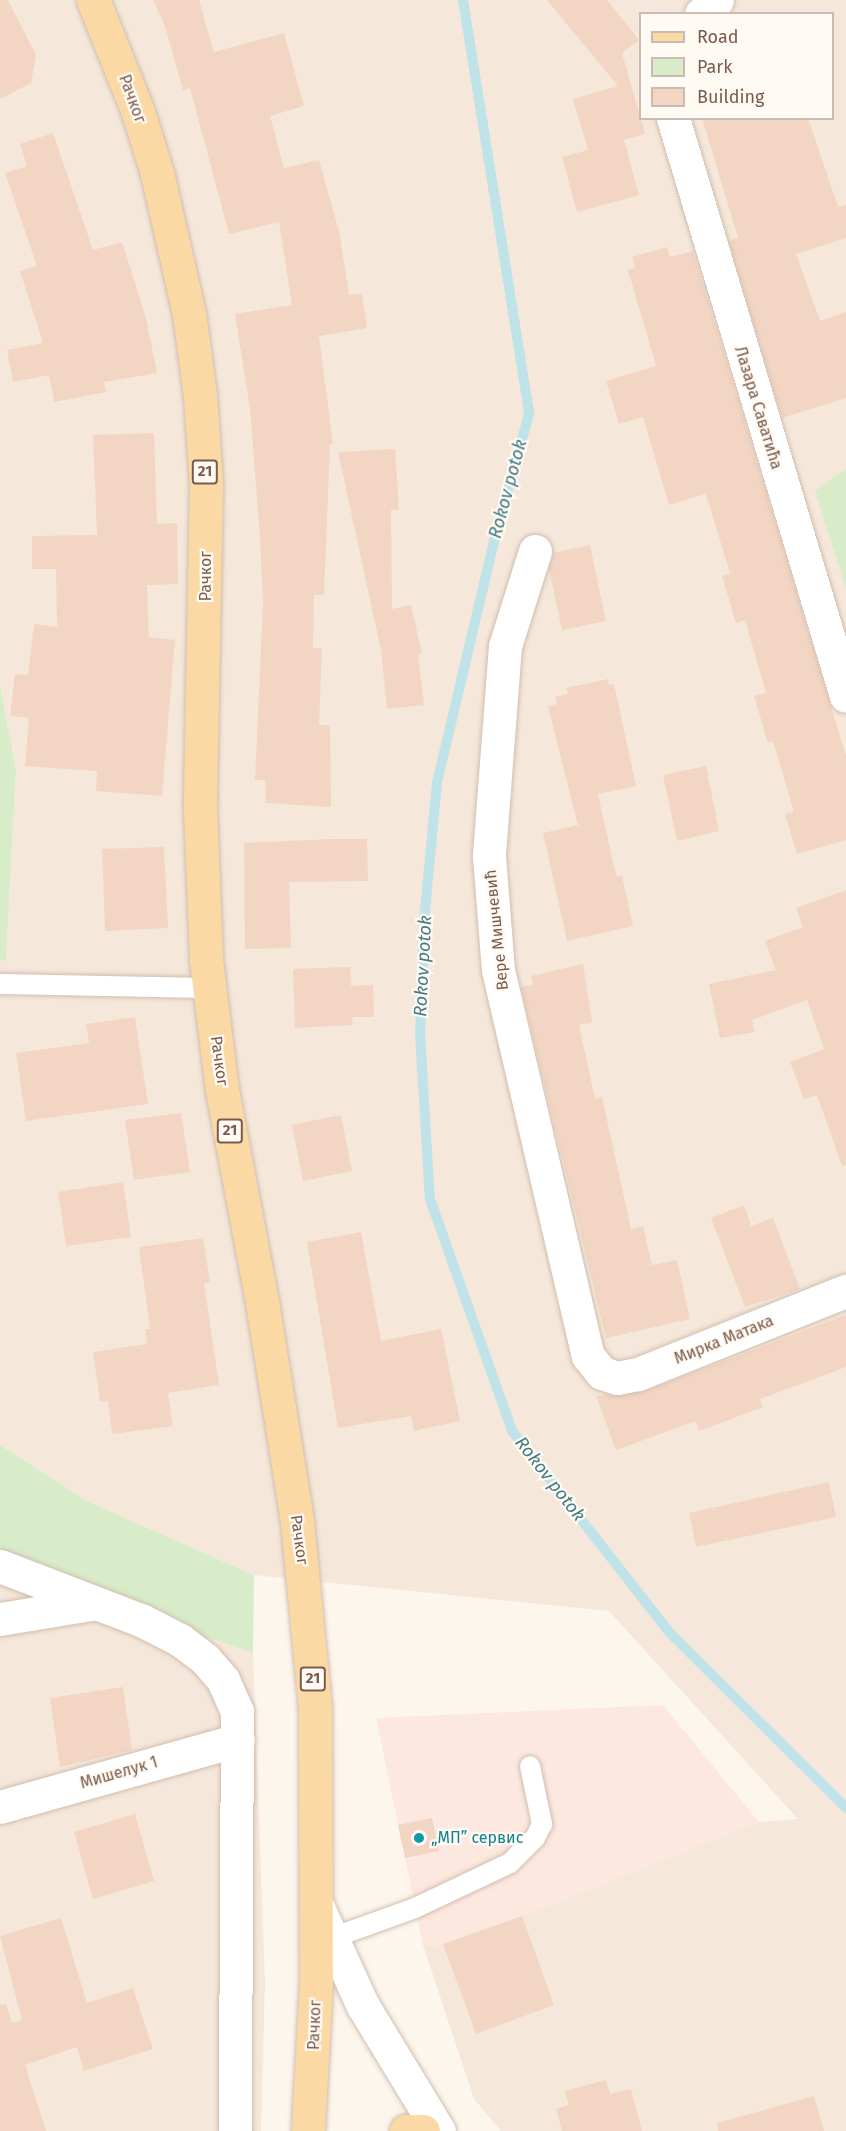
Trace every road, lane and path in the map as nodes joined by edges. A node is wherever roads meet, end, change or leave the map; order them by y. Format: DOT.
graph roads {
  1 [pos="93,0"];
  2 [pos="717,0"];
  3 [pos="703,12"];
  4 [pos="674,120"];
  5 [pos="535,550"];
  6 [pos="846,696"];
  7 [pos="0,984"];
  8 [pos="209,988"];
  9 [pos="846,1291"];
  10 [pos="602,1372"];
  11 [pos="0,1566"];
  12 [pos="93,1604"];
  13 [pos="0,1619"];
  14 [pos="238,1740"];
  15 [pos="530,1766"];
  16 [pos="0,1807"];
  17 [pos="316,1903"];
  18 [pos="332,1938"];
  19 [pos="235,2131"];
  20 [pos="308,2131"];
  21 [pos="406,2131"];
  22 [pos="423,2131"];
  23 [pos="439,2131"];
  1 -- 8 [label="main road, Рачког / 21"];
  2 -- 3 [label="street"];
  4 -- 6 [label="street, Лазара Саватића"];
  5 -- 10 [label="street, Вере Мишчевић"];
  7 -- 8 [label="lane"];
  8 -- 17 [label="main road, Рачког / 21"];
  9 -- 10 [label="street, Мирка Матака"];
  11 -- 12 [label="street"];
  12 -- 13 [label="street"];
  12 -- 14 [label="street"];
  14 -- 16 [label="street, Мишелук 1"];
  14 -- 19 [label="street"];
  15 -- 18 [label="lane"];
  17 -- 18 [label="street"];
  17 -- 20 [label="main road, Рачког / 21"];
  18 -- 23 [label="street"];
  21 -- 22 [label="main road"];
}
